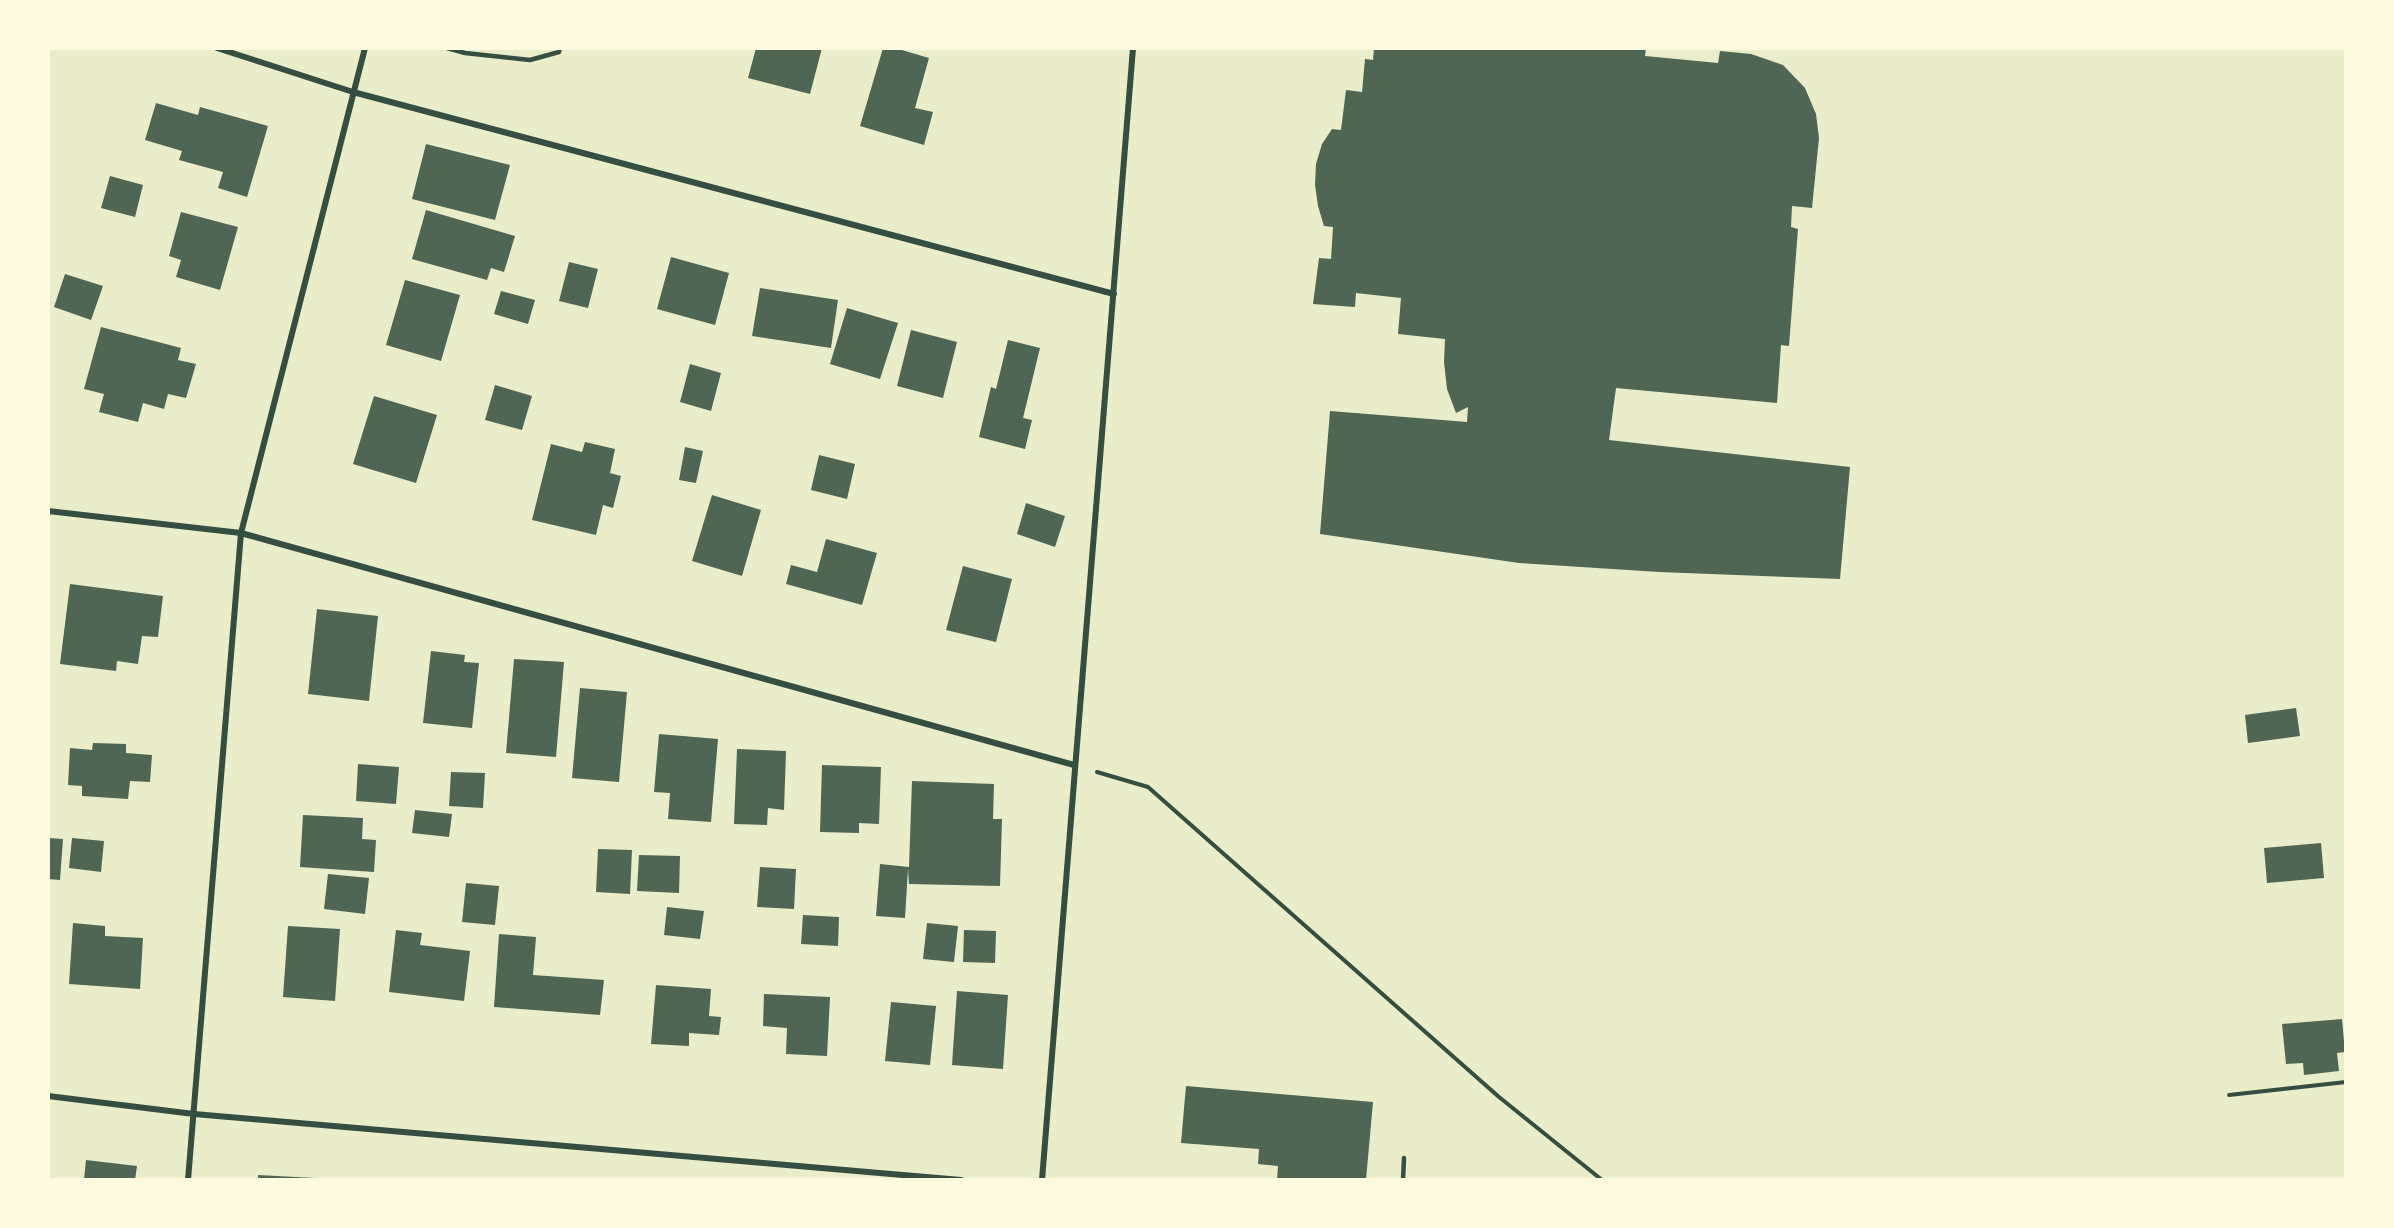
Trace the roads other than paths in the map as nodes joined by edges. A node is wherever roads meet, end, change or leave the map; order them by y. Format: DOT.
graph roads {
  1 [pos="217,48"];
  2 [pos="365,48"];
  3 [pos="447,48"];
  4 [pos="1133,48"];
  5 [pos="560,50"];
  6 [pos="353,92"];
  7 [pos="1114,294"];
  8 [pos="48,512"];
  9 [pos="241,533"];
  10 [pos="1074,765"];
  11 [pos="48,1096"];
  12 [pos="194,1114"];
  13 [pos="1404,1158"];
  14 [pos="188,1180"];
  15 [pos="962,1180"];
  16 [pos="1042,1180"];
  17 [pos="1403,1180"];
  1 -- 6 [label="street"];
  2 -- 6 [label="street"];
  3 -- 5 [label="lane"];
  4 -- 7 [label="street"];
  6 -- 7 [label="street"];
  6 -- 9 [label="street"];
  7 -- 10 [label="street"];
  8 -- 9 [label="street"];
  9 -- 10 [label="street"];
  9 -- 12 [label="street"];
  10 -- 16 [label="street"];
  11 -- 12 [label="street"];
  12 -- 14 [label="street"];
  12 -- 15 [label="street"];
  13 -- 17 [label="lane"];
}
